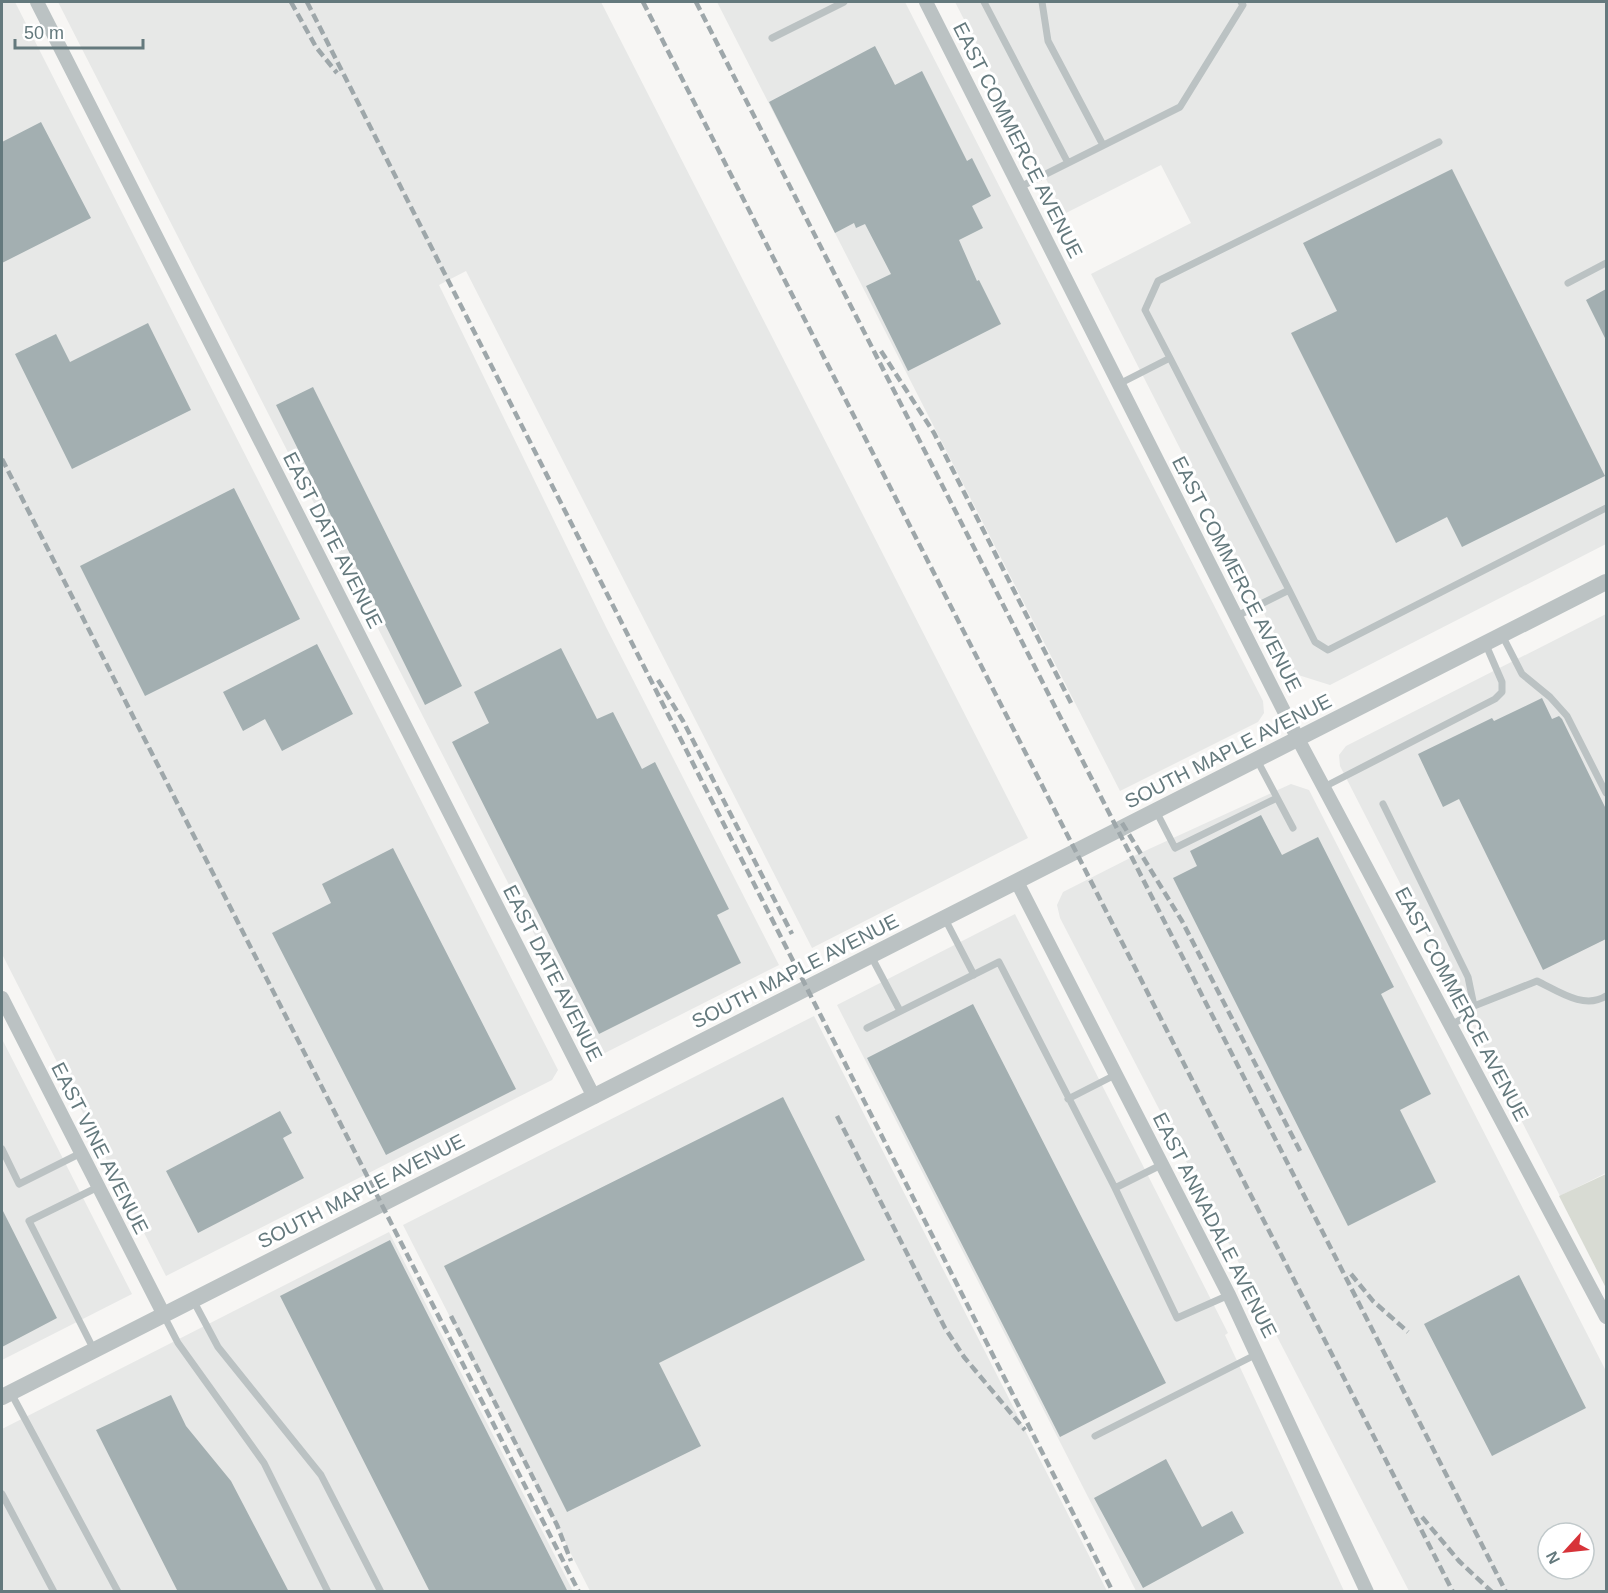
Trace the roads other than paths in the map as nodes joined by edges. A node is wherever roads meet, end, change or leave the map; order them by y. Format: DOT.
graph roads {
  1 [pos="37,2"];
  2 [pos="844,2"];
  3 [pos="926,2"];
  4 [pos="984,2"];
  5 [pos="1042,2"];
  6 [pos="1241,2"];
  7 [pos="831,4"];
  8 [pos="772,38"];
  9 [pos="1439,142"];
  10 [pos="1103,145"];
  11 [pos="1068,163"];
  12 [pos="1020,187"];
  13 [pos="1606,263"];
  14 [pos="1568,282"];
  15 [pos="1170,358"];
  16 [pos="1119,384"];
  17 [pos="1606,508"];
  18 [pos="1606,582"];
  19 [pos="1289,590"];
  20 [pos="1237,616"];
  21 [pos="1502,635"];
  22 [pos="1485,644"];
  23 [pos="1298,739"];
  24 [pos="1257,760"];
  25 [pos="1324,787"];
  26 [pos="1606,793"];
  27 [pos="1277,798"];
  28 [pos="1383,804"];
  29 [pos="1156,811"];
  30 [pos="1293,828"];
  31 [pos="1017,882"];
  32 [pos="945,919"];
  33 [pos="871,956"];
  34 [pos="974,975"];
  35 [pos="1606,996"];
  36 [pos="2,998"];
  37 [pos="1474,1006"];
  38 [pos="900,1011"];
  39 [pos="1451,1025"];
  40 [pos="867,1028"];
  41 [pos="1117,1074"];
  42 [pos="594,1097"];
  43 [pos="1068,1099"];
  44 [pos="2,1149"];
  45 [pos="81,1153"];
  46 [pos="1163,1164"];
  47 [pos="98,1187"];
  48 [pos="1115,1188"];
  49 [pos="1229,1295"];
  50 [pos="193,1300"];
  51 [pos="164,1315"];
  52 [pos="1606,1317"];
  53 [pos="94,1350"];
  54 [pos="1257,1354"];
  55 [pos="6,1395"];
  56 [pos="1095,1436"];
  57 [pos="2,1494"];
  58 [pos="54,1592"];
  59 [pos="118,1592"];
  60 [pos="328,1592"];
  61 [pos="381,1592"];
  62 [pos="1367,1592"];
  1 -- 42 [label="street, EAST DATE AVENUE"];
  2 -- 7 [label="lane"];
  3 -- 12 [label="street, EAST COMMERCE AVENUE"];
  4 -- 11 [label="lane"];
  5 -- 10 [label="lane"];
  6 -- 10 [label="lane"];
  7 -- 8 [label="lane"];
  9 -- 15 [label="lane"];
  10 -- 11 [label="lane"];
  11 -- 12 [label="lane"];
  12 -- 16 [label="street, EAST COMMERCE AVENUE"];
  13 -- 14 [label="lane"];
  15 -- 16 [label="lane"];
  15 -- 19 [label="lane"];
  16 -- 20 [label="street, EAST COMMERCE AVENUE"];
  17 -- 19 [label="lane"];
  18 -- 21 [label="street, SOUTH MAPLE AVENUE"];
  19 -- 20 [label="lane"];
  20 -- 23 [label="street, EAST COMMERCE AVENUE"];
  21 -- 22 [label="street, SOUTH MAPLE AVENUE"];
  21 -- 26 [label="lane"];
  22 -- 23 [label="street, SOUTH MAPLE AVENUE"];
  22 -- 25 [label="lane"];
  23 -- 24 [label="street, SOUTH MAPLE AVENUE"];
  23 -- 25 [label="street, EAST COMMERCE AVENUE"];
  24 -- 27 [label="lane"];
  24 -- 29 [label="street, SOUTH MAPLE AVENUE"];
  25 -- 39 [label="street, EAST COMMERCE AVENUE"];
  27 -- 29 [label="lane"];
  27 -- 30 [label="lane"];
  28 -- 37 [label="lane"];
  29 -- 31 [label="street, SOUTH MAPLE AVENUE"];
  31 -- 32 [label="street, SOUTH MAPLE AVENUE"];
  31 -- 41 [label="street, EAST ANNADALE AVENUE"];
  32 -- 33 [label="street, SOUTH MAPLE AVENUE"];
  32 -- 34 [label="lane"];
  33 -- 38 [label="lane"];
  33 -- 42 [label="street, SOUTH MAPLE AVENUE"];
  34 -- 38 [label="lane"];
  34 -- 43 [label="lane"];
  35 -- 37 [label="lane"];
  36 -- 45 [label="street, EAST VINE AVENUE"];
  37 -- 39 [label="lane"];
  38 -- 40 [label="lane"];
  39 -- 52 [label="street, EAST COMMERCE AVENUE"];
  41 -- 43 [label="lane"];
  41 -- 46 [label="street, EAST ANNADALE AVENUE"];
  42 -- 50 [label="street, SOUTH MAPLE AVENUE"];
  43 -- 48 [label="lane"];
  44 -- 45 [label="lane"];
  45 -- 47 [label="street, EAST VINE AVENUE"];
  46 -- 48 [label="lane"];
  46 -- 49 [label="street, EAST ANNADALE AVENUE"];
  47 -- 51 [label="street, EAST VINE AVENUE"];
  47 -- 53 [label="lane"];
  48 -- 49 [label="lane"];
  49 -- 54 [label="street, EAST ANNADALE AVENUE"];
  50 -- 51 [label="street, SOUTH MAPLE AVENUE"];
  50 -- 61 [label="lane"];
  51 -- 53 [label="street, SOUTH MAPLE AVENUE"];
  51 -- 60 [label="lane"];
  53 -- 55 [label="street, SOUTH MAPLE AVENUE"];
  54 -- 56 [label="lane"];
  54 -- 62 [label="street, EAST ANNADALE AVENUE"];
  55 -- 59 [label="lane"];
  57 -- 58 [label="lane"];
}
